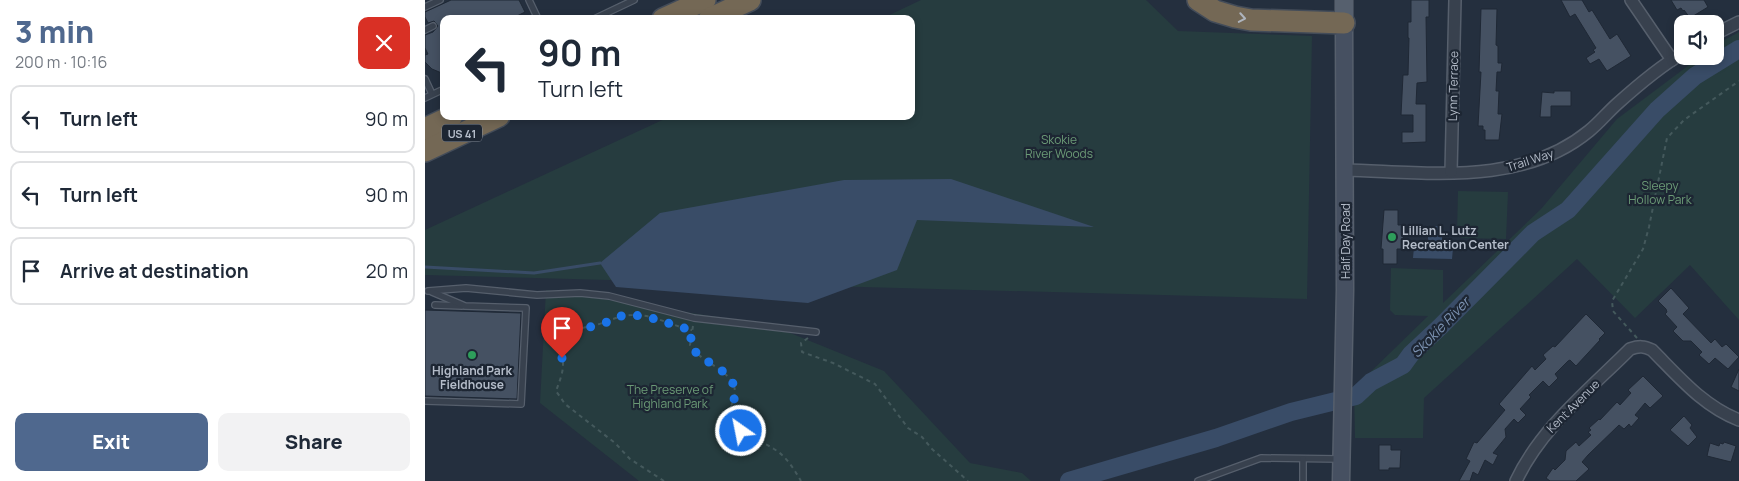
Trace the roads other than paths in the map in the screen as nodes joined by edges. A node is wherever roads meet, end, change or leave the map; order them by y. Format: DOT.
graph roads {
  1 [pos="439,0"];
  2 [pos="529,0"];
  3 [pos="634,0"];
  4 [pos="705,0"];
  5 [pos="750,0"];
  6 [pos="1197,0"];
  7 [pos="1344,0"];
  8 [pos="1455,0"];
  9 [pos="1631,0"];
  10 [pos="425,7"];
  11 [pos="536,15"];
  12 [pos="602,15"];
  13 [pos="672,15"];
  14 [pos="718,15"];
  15 [pos="1739,22"];
  16 [pos="1344,23"];
  17 [pos="433,26"];
  18 [pos="1724,30"];
  19 [pos="425,32"];
  20 [pos="1672,60"];
  21 [pos="425,79"];
  22 [pos="440,91"];
  23 [pos="432,94"];
  24 [pos="425,98"];
  25 [pos="444,120"];
  26 [pos="491,120"];
  27 [pos="425,129"];
  28 [pos="425,151"];
  29 [pos="1345,170"];
  30 [pos="1451,172"];
  31 [pos="427,291"];
  32 [pos="435,305"];
  33 [pos="465,306"];
  34 [pos="816,332"];
  35 [pos="425,402"];
  36 [pos="1739,420"];
  37 [pos="1303,459"];
  38 [pos="1341,459"];
  39 [pos="1198,481"];
  40 [pos="1303,481"];
  41 [pos="1341,481"];
  42 [pos="1516,481"];
  1 -- 10 [label="lane"];
  2 -- 11 [label="lane"];
  3 -- 12 [label="lane"];
  4 -- 13 [label="highway"];
  5 -- 14 [label="highway"];
  6 -- 16 [label="highway, one-way"];
  7 -- 16 [label="main road, Half Day Road"];
  8 -- 30 [label="street, Lynn Terrace"];
  9 -- 20 [label="street"];
  15 -- 18 [label="street"];
  16 -- 29 [label="main road, Half Day Road"];
  17 -- 19 [label="lane"];
  20 -- 30 [label="street, Trail Way"];
  21 -- 23 [label="lane"];
  22 -- 23 [label="lane"];
  23 -- 24 [label="lane"];
  25 -- 27 [label="highway, US 41"];
  26 -- 28 [label="highway, US 41"];
  29 -- 30 [label="street, Trail Way"];
  29 -- 38 [label="main road, Half Day Road"];
  31 -- 33 [label="lane"];
  31 -- 34 [label="lane"];
  32 -- 33 [label="lane"];
  33 -- 35 [label="lane"];
  36 -- 42 [label="street, Kent Avenue"];
  37 -- 38 [label="lane"];
  37 -- 39 [label="lane"];
  37 -- 40 [label="lane"];
  38 -- 41 [label="main road, Half Day Road"];
}
